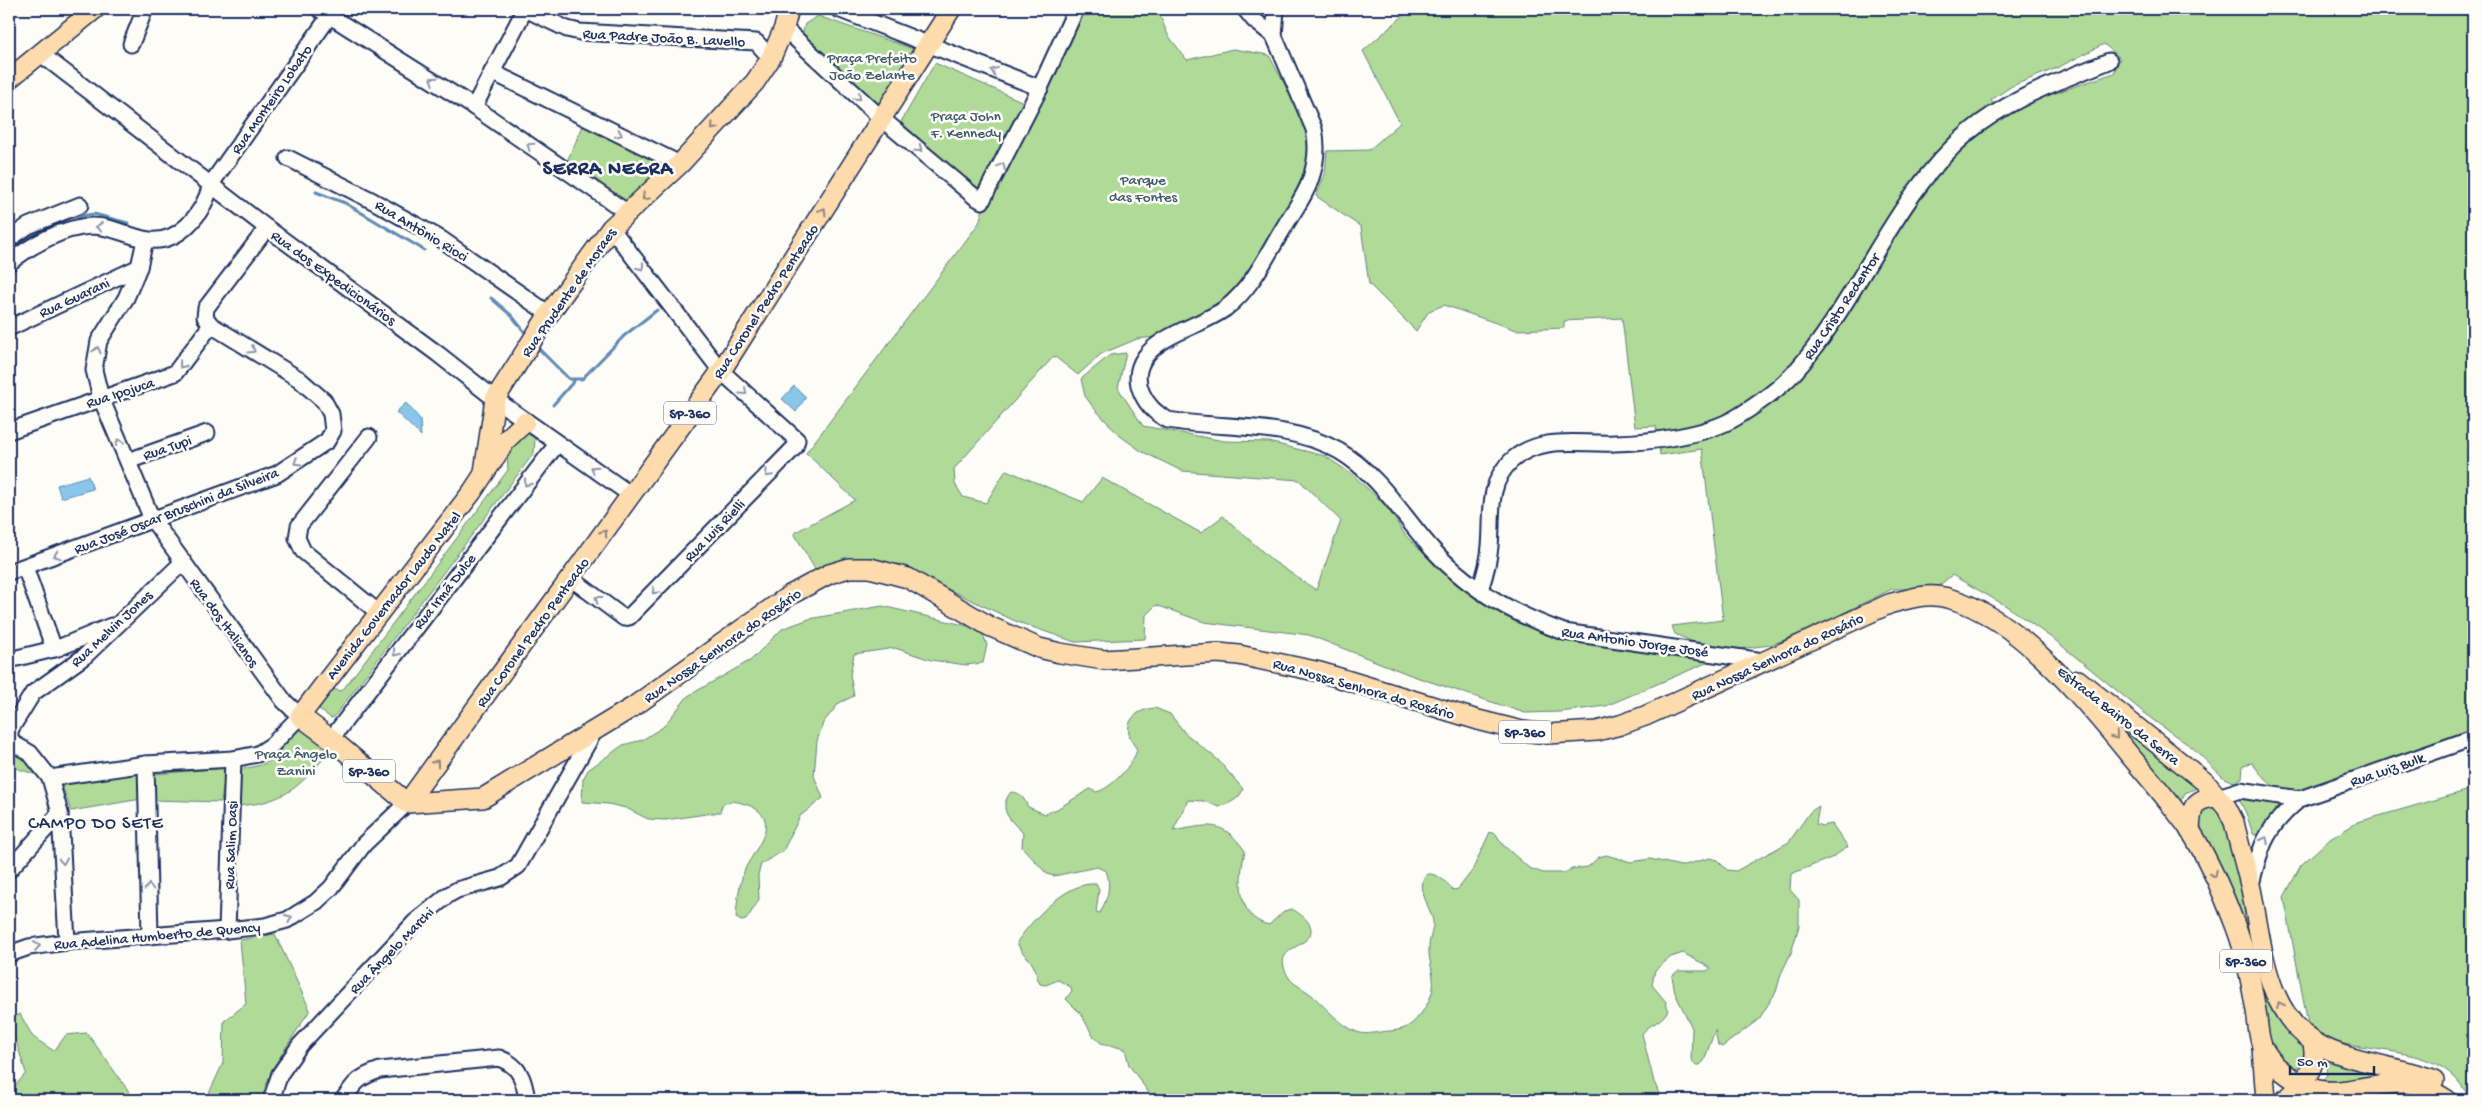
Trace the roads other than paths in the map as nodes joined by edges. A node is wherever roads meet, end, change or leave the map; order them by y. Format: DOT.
graph roads {
  1 [pos="95,9"];
  2 [pos="145,9"];
  3 [pos="525,9"];
  4 [pos="789,9"];
  5 [pos="838,9"];
  6 [pos="951,9"];
  7 [pos="1076,9"];
  8 [pos="1245,9"];
  9 [pos="1276,9"];
  10 [pos="325,11"];
  11 [pos="784,28"];
  12 [pos="1274,36"];
  13 [pos="131,44"];
  14 [pos="928,44"];
  15 [pos="41,54"];
  16 [pos="771,58"];
  17 [pos="2109,61"];
  18 [pos="492,72"];
  19 [pos="9,79"];
  20 [pos="1040,88"];
  21 [pos="474,107"];
  22 [pos="881,118"];
  23 [pos="288,158"];
  24 [pos="680,164"];
  25 [pos="211,184"];
  26 [pos="80,205"];
  27 [pos="628,213"];
  28 [pos="29,227"];
  29 [pos="267,228"];
  30 [pos="611,228"];
  31 [pos="47,237"];
  32 [pos="9,239"];
  33 [pos="145,240"];
  34 [pos="9,263"];
  35 [pos="139,267"];
  36 [pos="549,314"];
  37 [pos="211,325"];
  38 [pos="9,328"];
  39 [pos="721,371"];
  40 [pos="101,398"];
  41 [pos="495,400"];
  42 [pos="525,422"];
  43 [pos="9,431"];
  44 [pos="207,433"];
  45 [pos="369,437"];
  46 [pos="557,444"];
  47 [pos="128,461"];
  48 [pos="484,472"];
  49 [pos="631,495"];
  50 [pos="152,519"];
  51 [pos="182,563"];
  52 [pos="25,566"];
  53 [pos="9,572"];
  54 [pos="572,579"];
  55 [pos="1480,590"];
  56 [pos="379,613"];
  57 [pos="117,623"];
  58 [pos="54,649"];
  59 [pos="2033,650"];
  60 [pos="9,660"];
  61 [pos="1763,661"];
  62 [pos="300,716"];
  63 [pos="596,729"];
  64 [pos="2473,738"];
  65 [pos="331,739"];
  66 [pos="9,741"];
  67 [pos="233,759"];
  68 [pos="146,764"];
  69 [pos="50,778"];
  70 [pos="2218,797"];
  71 [pos="2300,799"];
  72 [pos="407,803"];
  73 [pos="60,813"];
  74 [pos="2190,831"];
  75 [pos="9,870"];
  76 [pos="2250,886"];
  77 [pos="227,930"];
  78 [pos="150,936"];
  79 [pos="67,942"];
  80 [pos="9,954"];
  81 [pos="2312,1042"];
  82 [pos="2262,1047"];
  83 [pos="2298,1086"];
  84 [pos="271,1100"];
  85 [pos="343,1100"];
  86 [pos="527,1100"];
  87 [pos="2266,1100"];
  88 [pos="2285,1100"];
  89 [pos="2447,1100"];
  90 [pos="2452,1100"];
  1 -- 15 [label="main road"];
  2 -- 13 [label="street"];
  3 -- 16 [label="street, Rua Padre João B. Lavello"];
  3 -- 18 [label="street"];
  4 -- 11 [label="main road"];
  5 -- 14 [label="street"];
  6 -- 14 [label="main road, Rua Coronel Pedro Penteado / SP-360"];
  7 -- 20 [label="street"];
  8 -- 12 [label="street, Rua Antonio Jorge José"];
  9 -- 12 [label="street"];
  21 -- 10 [label="street, one-way"];
  10 -- 25 [label="street, Rua Monteiro Lobato"];
  11 -- 16 [label="main road"];
  11 -- 22 [label="street, one-way"];
  12 -- 55 [label="street, Rua Antonio Jorge José"];
  20 -- 14 [label="street, one-way"];
  14 -- 22 [label="main road, Rua Coronel Pedro Penteado / SP-360"];
  15 -- 19 [label="main road"];
  15 -- 25 [label="street, Rua dos Expedicionários"];
  16 -- 24 [label="main road, Rua Prudente de Moraes, one-way"];
  17 -- 55 [label="street, Rua Cristo Redentor"];
  18 -- 21 [label="street"];
  18 -- 24 [label="street, one-way"];
  22 -- 20 [label="street, one-way"];
  27 -- 21 [label="street, one-way"];
  39 -- 22 [label="main road, Rua Coronel Pedro Penteado / SP-360, one-way"];
  23 -- 36 [label="street, Rua Antônio Rioci"];
  24 -- 27 [label="main road, Rua Prudente de Moraes, one-way"];
  25 -- 29 [label="street, Rua dos Expedicionários"];
  25 -- 33 [label="street, Rua Monteiro Lobato"];
  26 -- 28 [label="street"];
  27 -- 30 [label="main road, Rua Prudente de Moraes"];
  28 -- 31 [label="street"];
  28 -- 32 [label="street"];
  29 -- 37 [label="street"];
  29 -- 41 [label="street, Rua dos Expedicionários"];
  30 -- 36 [label="main road, Rua Prudente de Moraes"];
  30 -- 39 [label="street, one-way"];
  33 -- 31 [label="street, one-way"];
  31 -- 34 [label="street"];
  33 -- 35 [label="street, Rua dos Italianos"];
  35 -- 38 [label="street, Rua Guarani"];
  40 -- 35 [label="street, Rua dos Italianos, one-way"];
  36 -- 41 [label="main road, Rua Prudente de Moraes"];
  37 -- 40 [label="street, Rua Ipojuca, one-way"];
  37 -- 50 [label="street, Rua José Oscar Bruschini da Silveira, one-way"];
  39 -- 49 [label="main road, Rua Coronel Pedro Penteado / SP-360"];
  39 -- 54 [label="street, Rua Luis Rielli, one-way"];
  40 -- 43 [label="street, Rua Ipojuca"];
  47 -- 40 [label="street, Rua dos Italianos, one-way"];
  41 -- 42 [label="street, Rua dos Expedicionários"];
  41 -- 48 [label="main road, Avenida Governador Laudo Natel"];
  42 -- 46 [label="street, Rua dos Expedicionários"];
  42 -- 48 [label="main road, Avenida Governador Laudo Natel"];
  44 -- 47 [label="street, Rua Tupi"];
  45 -- 56 [label="street"];
  49 -- 46 [label="street, Rua dos Expedicionários, one-way"];
  46 -- 65 [label="street, Rua Irmã Dulce, one-way"];
  47 -- 50 [label="street, Rua dos Italianos"];
  48 -- 56 [label="main road, Avenida Governador Laudo Natel"];
  54 -- 49 [label="main road, Rua Coronel Pedro Penteado / SP-360, one-way"];
  50 -- 51 [label="street, Rua dos Italianos"];
  50 -- 52 [label="street, Rua José Oscar Bruschini da Silveira, one-way"];
  51 -- 57 [label="street, Rua Melvin Jones"];
  51 -- 62 [label="street, Rua dos Italianos"];
  52 -- 53 [label="street, Rua José Oscar Bruschini da Silveira"];
  52 -- 58 [label="street"];
  72 -- 54 [label="main road, Rua Coronel Pedro Penteado / SP-360, one-way"];
  55 -- 61 [label="street, Rua Antonio Jorge José"];
  56 -- 62 [label="main road, Avenida Governador Laudo Natel"];
  57 -- 58 [label="street"];
  57 -- 66 [label="street, Rua Melvin Jones"];
  58 -- 60 [label="street"];
  59 -- 61 [label="main road, Rua Nossa Senhora do Rosário / SP-360"];
  59 -- 70 [label="main road, Estrada Bairro da Serra / SP-360"];
  59 -- 74 [label="main road, Estrada Bairro da Serra / SP-360, one-way"];
  61 -- 63 [label="main road, Rua Nossa Senhora do Rosário / SP-360"];
  62 -- 65 [label="main road, Rua dos Italianos / SP-360"];
  62 -- 67 [label="street"];
  63 -- 72 [label="main road, Rua Nossa Senhora do Rosário / SP-360"];
  63 -- 84 [label="street, Rua Ângelo Marchi"];
  64 -- 71 [label="street, Rua Luiz Bulk"];
  65 -- 72 [label="main road, Rua dos Italianos / SP-360"];
  66 -- 69 [label="street"];
  67 -- 68 [label="street"];
  67 -- 77 [label="street, Rua Salim Oasi"];
  68 -- 69 [label="street"];
  78 -- 68 [label="street, one-way"];
  69 -- 73 [label="street"];
  70 -- 71 [label="street"];
  70 -- 74 [label="main road"];
  70 -- 76 [label="main road, Estrada Bairro da Serra / SP-360"];
  76 -- 71 [label="street, one-way"];
  77 -- 72 [label="street, Rua Adelina Humberto de Quency, one-way"];
  73 -- 75 [label="street"];
  73 -- 79 [label="street, one-way"];
  74 -- 82 [label="main road, Estrada Bairro da Serra / SP-360, one-way"];
  81 -- 76 [label="main road, Estrada Bairro da Serra / SP-360, one-way"];
  77 -- 78 [label="street, Rua Adelina Humberto de Quency"];
  78 -- 79 [label="street, Rua Adelina Humberto de Quency"];
  80 -- 79 [label="street, Rua Adelina Humberto de Quency, one-way"];
  81 -- 83 [label="main road"];
  81 -- 90 [label="main road, SP-360"];
  82 -- 83 [label="main road, Estrada Bairro da Serra / SP-360"];
  82 -- 87 [label="main road, Estrada Bairro da Serra"];
  83 -- 88 [label="main road"];
  83 -- 89 [label="main road, SP-360"];
  85 -- 86 [label="street"];
}
